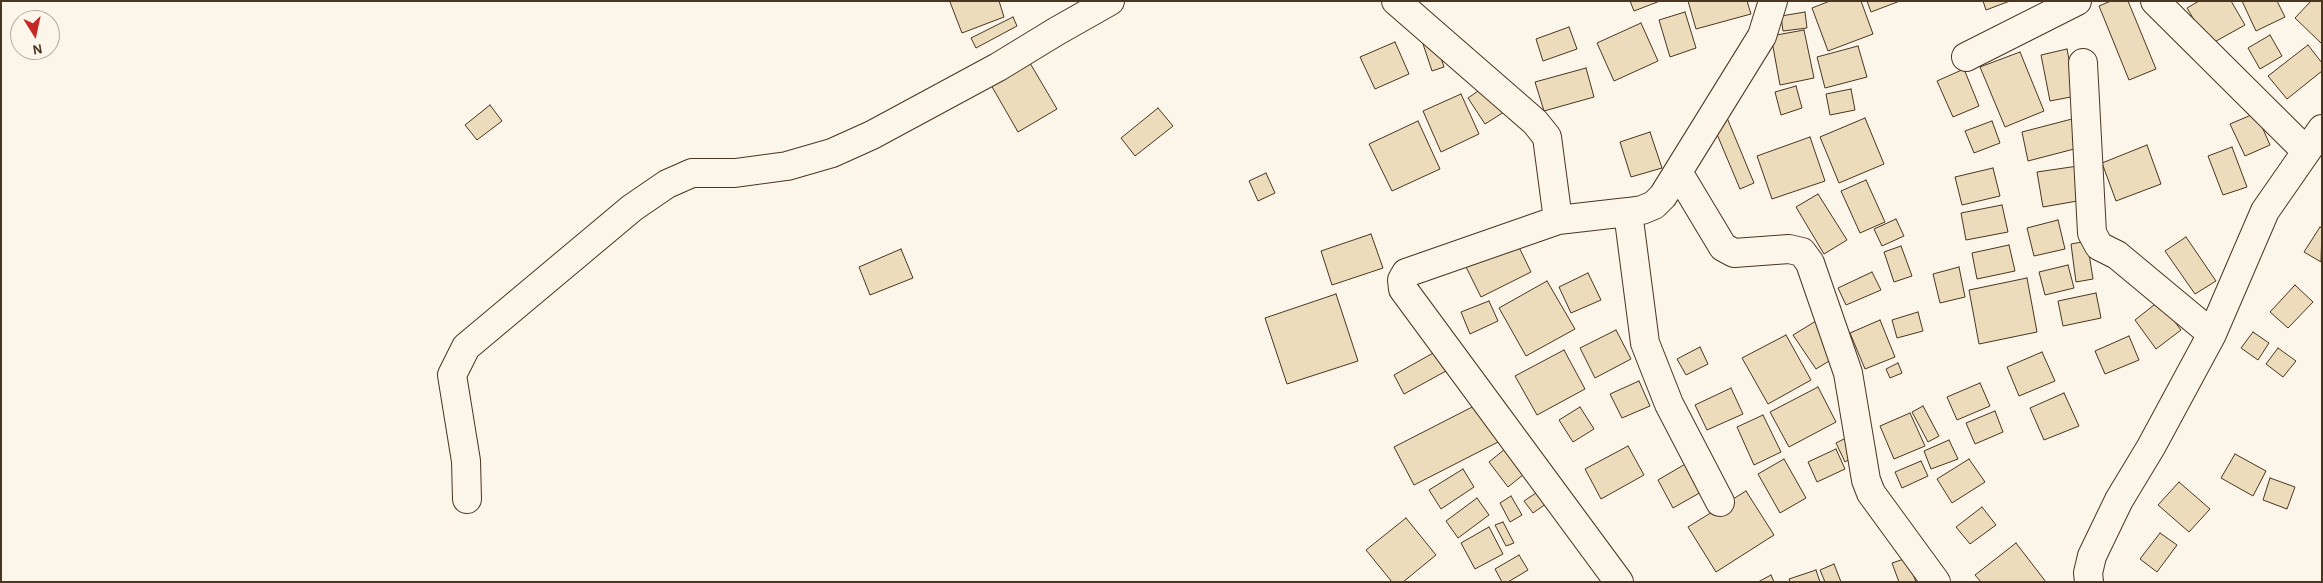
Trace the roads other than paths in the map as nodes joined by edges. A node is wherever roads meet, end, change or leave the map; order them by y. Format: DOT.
graph roads {
  1 [pos="1110,1"];
  2 [pos="1396,1"];
  3 [pos="1772,1"];
  4 [pos="2077,1"];
  5 [pos="2155,1"];
  6 [pos="1966,57"];
  7 [pos="2083,63"];
  8 [pos="2322,129"];
  9 [pos="2306,151"];
  10 [pos="1678,172"];
  11 [pos="1628,212"];
  12 [pos="1558,220"];
  13 [pos="2212,334"];
  14 [pos="467,499"];
  15 [pos="1720,502"];
  16 [pos="1617,581"];
  17 [pos="1936,582"];
  18 [pos="2089,582"];
  1 -- 14 [label="street"];
  2 -- 12 [label="street"];
  3 -- 10 [label="street"];
  4 -- 6 [label="street"];
  5 -- 9 [label="street"];
  7 -- 13 [label="street"];
  8 -- 9 [label="street"];
  9 -- 13 [label="street"];
  10 -- 11 [label="street"];
  10 -- 17 [label="street"];
  11 -- 12 [label="street"];
  11 -- 15 [label="street"];
  12 -- 16 [label="street"];
  13 -- 18 [label="street"];
}
